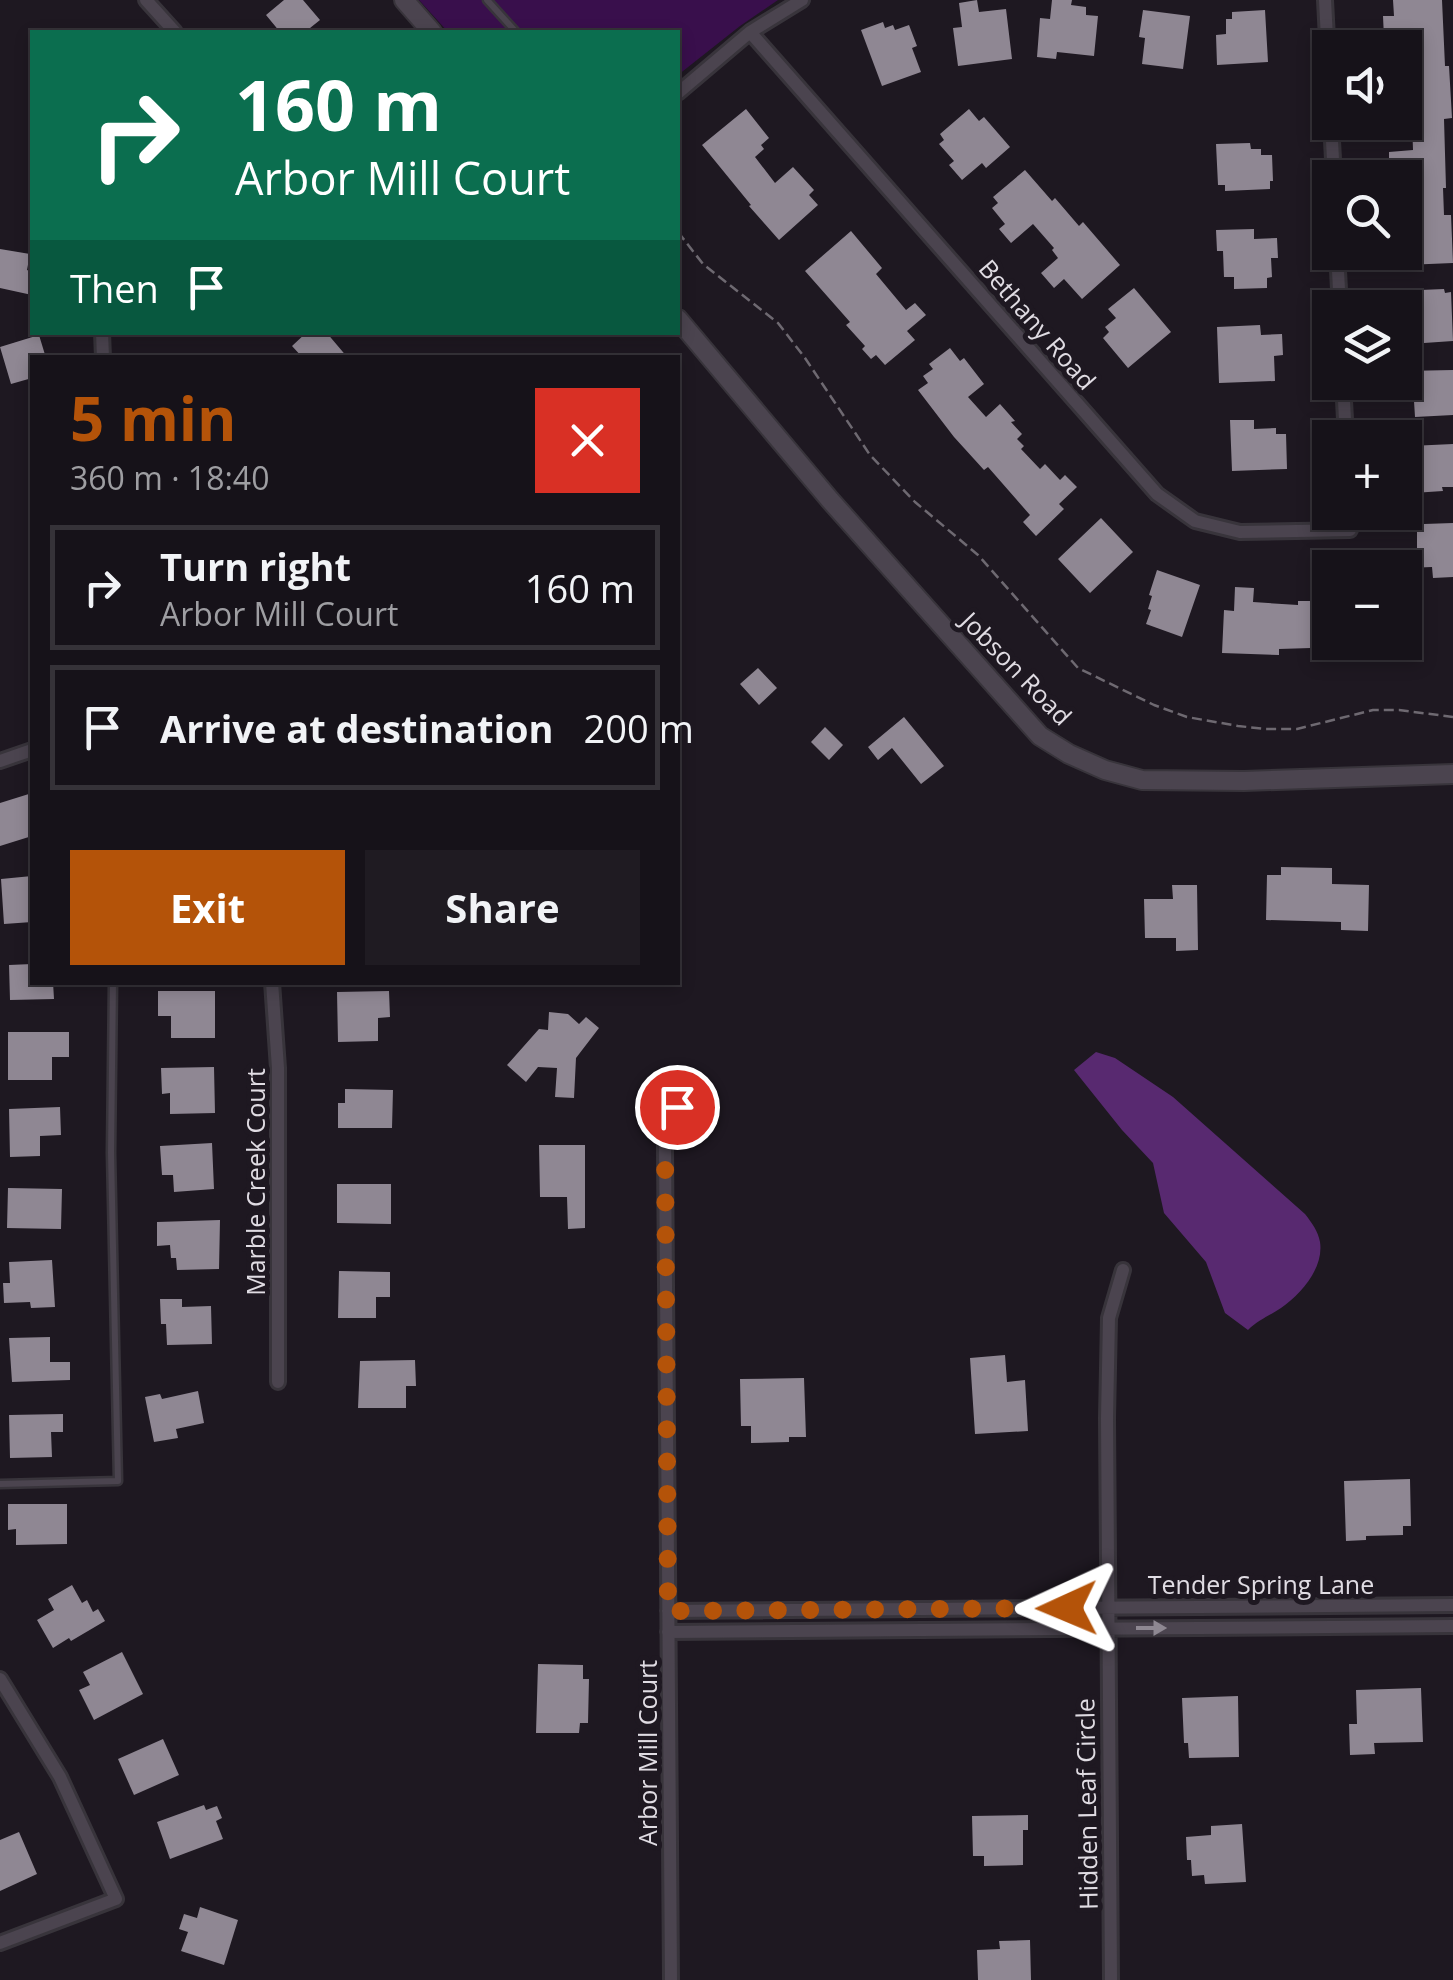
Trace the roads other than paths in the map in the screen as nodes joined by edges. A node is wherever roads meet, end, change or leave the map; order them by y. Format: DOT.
graph roads {
  1 [pos="146,0"];
  2 [pos="487,0"];
  3 [pos="802,0"];
  4 [pos="1326,0"];
  5 [pos="408,1"];
  6 [pos="173,30"];
  7 [pos="430,30"];
  8 [pos="514,30"];
  9 [pos="1327,30"];
  10 [pos="750,32"];
  11 [pos="680,91"];
  12 [pos="680,321"];
  13 [pos="1350,530"];
  14 [pos="30,751"];
  15 [pos="0,761"];
  16 [pos="1453,774"];
  17 [pos="112,985"];
  18 [pos="272,985"];
  19 [pos="677,1107"];
  20 [pos="1123,1270"];
  21 [pos="278,1382"];
  22 [pos="0,1484"];
  23 [pos="1434,1605"];
  24 [pos="1453,1605"];
  25 [pos="1106,1608"];
  26 [pos="668,1611"];
  27 [pos="1434,1626"];
  28 [pos="1453,1626"];
  29 [pos="1106,1628"];
  30 [pos="668,1632"];
  31 [pos="0,1679"];
  32 [pos="0,1943"];
  33 [pos="671,1980"];
  34 [pos="1111,1980"];
  1 -- 6 [label="street"];
  2 -- 8 [label="lane"];
  3 -- 10 [label="street"];
  4 -- 9 [label="street"];
  5 -- 7 [label="street"];
  10 -- 11 [label="street"];
  10 -- 13 [label="street, Bethany Road"];
  12 -- 16 [label="street, Jobson Road"];
  14 -- 15 [label="street"];
  17 -- 22 [label="lane"];
  18 -- 21 [label="street, Marble Creek Court"];
  19 -- 26 [label="street, Arbor Mill Court"];
  20 -- 25 [label="street, Hidden Leaf Circle"];
  23 -- 24 [label="street, Tender Spring Lane"];
  23 -- 25 [label="street, Tender Spring Lane"];
  23 -- 27 [label="street"];
  25 -- 26 [label="street, Tender Spring Lane"];
  25 -- 29 [label="street, Hidden Leaf Circle"];
  26 -- 30 [label="street, Arbor Mill Court"];
  27 -- 28 [label="street, Tender Spring Lane"];
  29 -- 27 [label="street, Tender Spring Lane, one-way"];
  29 -- 30 [label="street, Tender Spring Lane"];
  29 -- 34 [label="street, Hidden Leaf Circle"];
  30 -- 33 [label="street, Arbor Mill Court"];
  31 -- 32 [label="street"];
}
